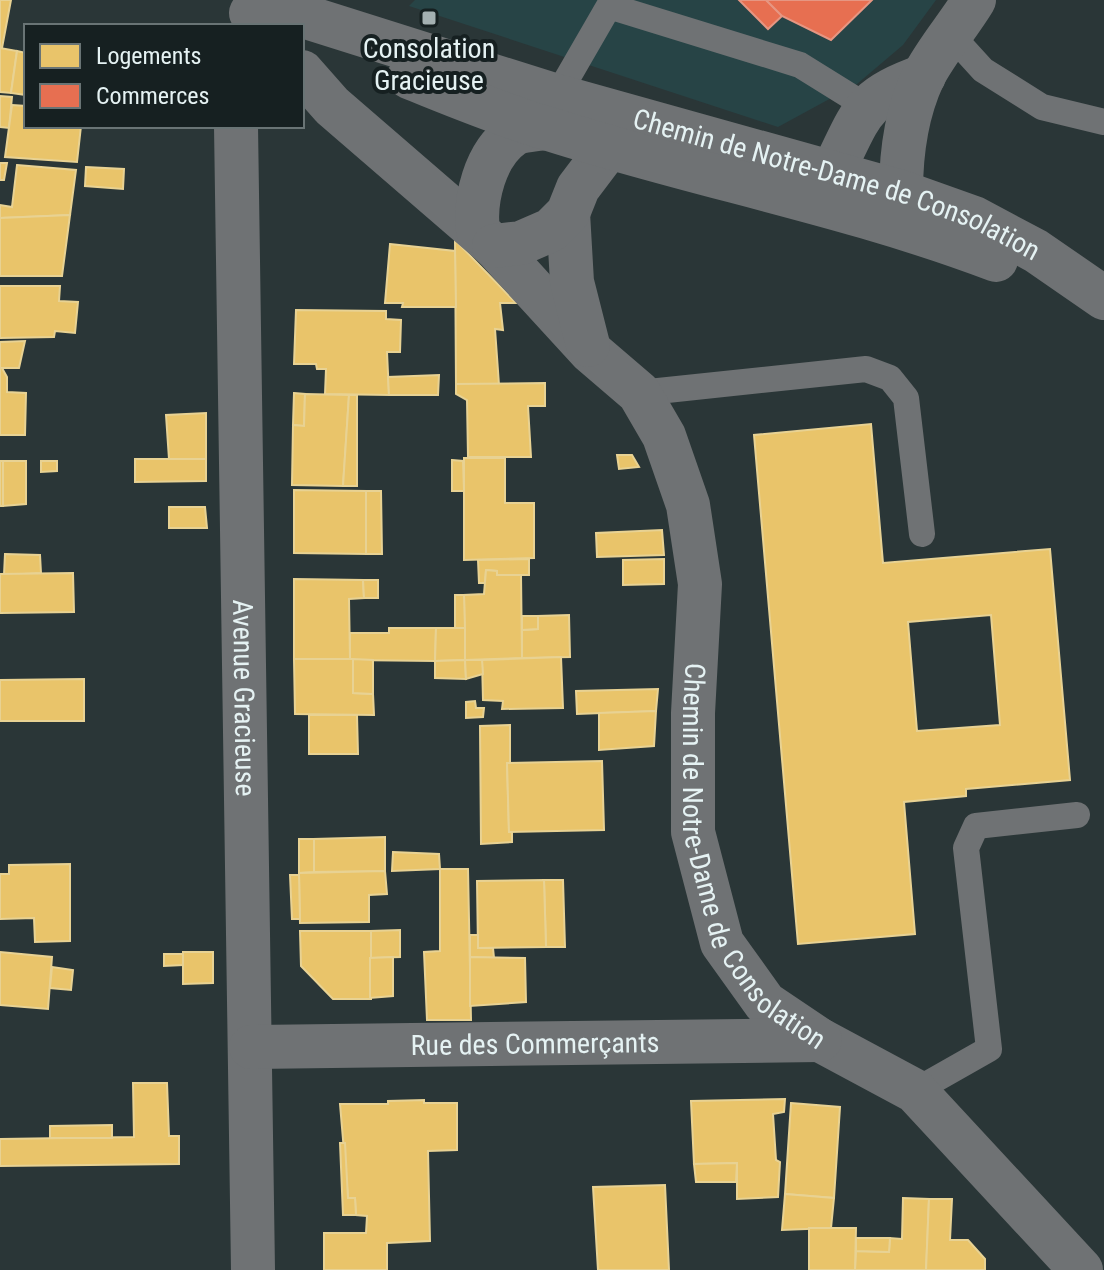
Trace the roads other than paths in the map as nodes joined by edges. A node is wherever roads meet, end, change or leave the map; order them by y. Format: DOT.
graph roads {
  1 [pos="605,3"];
  2 [pos="255,18"];
  3 [pos="963,18"];
  4 [pos="304,37"];
  5 [pos="304,74"];
  6 [pos="924,76"];
  7 [pos="866,106"];
  8 [pos="550,112"];
  9 [pos="1104,122"];
  10 [pos="236,128"];
  11 [pos="609,147"];
  12 [pos="833,171"];
  13 [pos="901,192"];
  14 [pos="573,201"];
  15 [pos="486,239"];
  16 [pos="1104,299"];
  17 [pos="590,351"];
  18 [pos="639,393"];
  19 [pos="922,534"];
  20 [pos="1077,815"];
  21 [pos="820,1040"];
  22 [pos="251,1047"];
  23 [pos="915,1091"];
  24 [pos="253,1270"];
  25 [pos="1081,1270"];
  1 -- 7 [label="lane"];
  1 -- 8 [label="lane"];
  2 -- 8 [label="street, Chemin de Notre-Dame de Consolation"];
  3 -- 6 [label="street"];
  3 -- 9 [label="lane"];
  4 -- 8 [label="street, Chemin de Notre-Dame de Consolation"];
  5 -- 15 [label="street, Chemin de Notre-Dame de Consolation"];
  6 -- 7 [label="street"];
  6 -- 13 [label="street"];
  7 -- 12 [label="street"];
  8 -- 11 [label="street, Chemin de Notre-Dame de Consolation"];
  8 -- 12 [label="street, Chemin de Notre-Dame de Consolation"];
  8 -- 14 [label="street, Chemin de Notre-Dame de Consolation"];
  8 -- 15 [label="street"];
  10 -- 22 [label="street, Avenue Gracieuse"];
  11 -- 14 [label="street, Chemin de Notre-Dame de Consolation"];
  11 -- 16 [label="street, Chemin de Notre-Dame de Consolation"];
  12 -- 13 [label="street, Chemin de Notre-Dame de Consolation"];
  13 -- 16 [label="street, Chemin de Notre-Dame de Consolation"];
  14 -- 15 [label="street, Chemin de Notre-Dame de Consolation"];
  14 -- 17 [label="street, Chemin de Notre-Dame de Consolation"];
  15 -- 17 [label="street, Chemin de Notre-Dame de Consolation"];
  17 -- 18 [label="street, Chemin de Notre-Dame de Consolation"];
  18 -- 19 [label="lane"];
  18 -- 21 [label="street, Chemin de Notre-Dame de Consolation"];
  20 -- 23 [label="lane"];
  21 -- 22 [label="street, Rue des Commerçants"];
  21 -- 23 [label="street, Chemin de Notre-Dame de Consolation"];
  22 -- 24 [label="street, Avenue Gracieuse"];
  23 -- 25 [label="street, Chemin de Notre-Dame de Consolation"];
}
